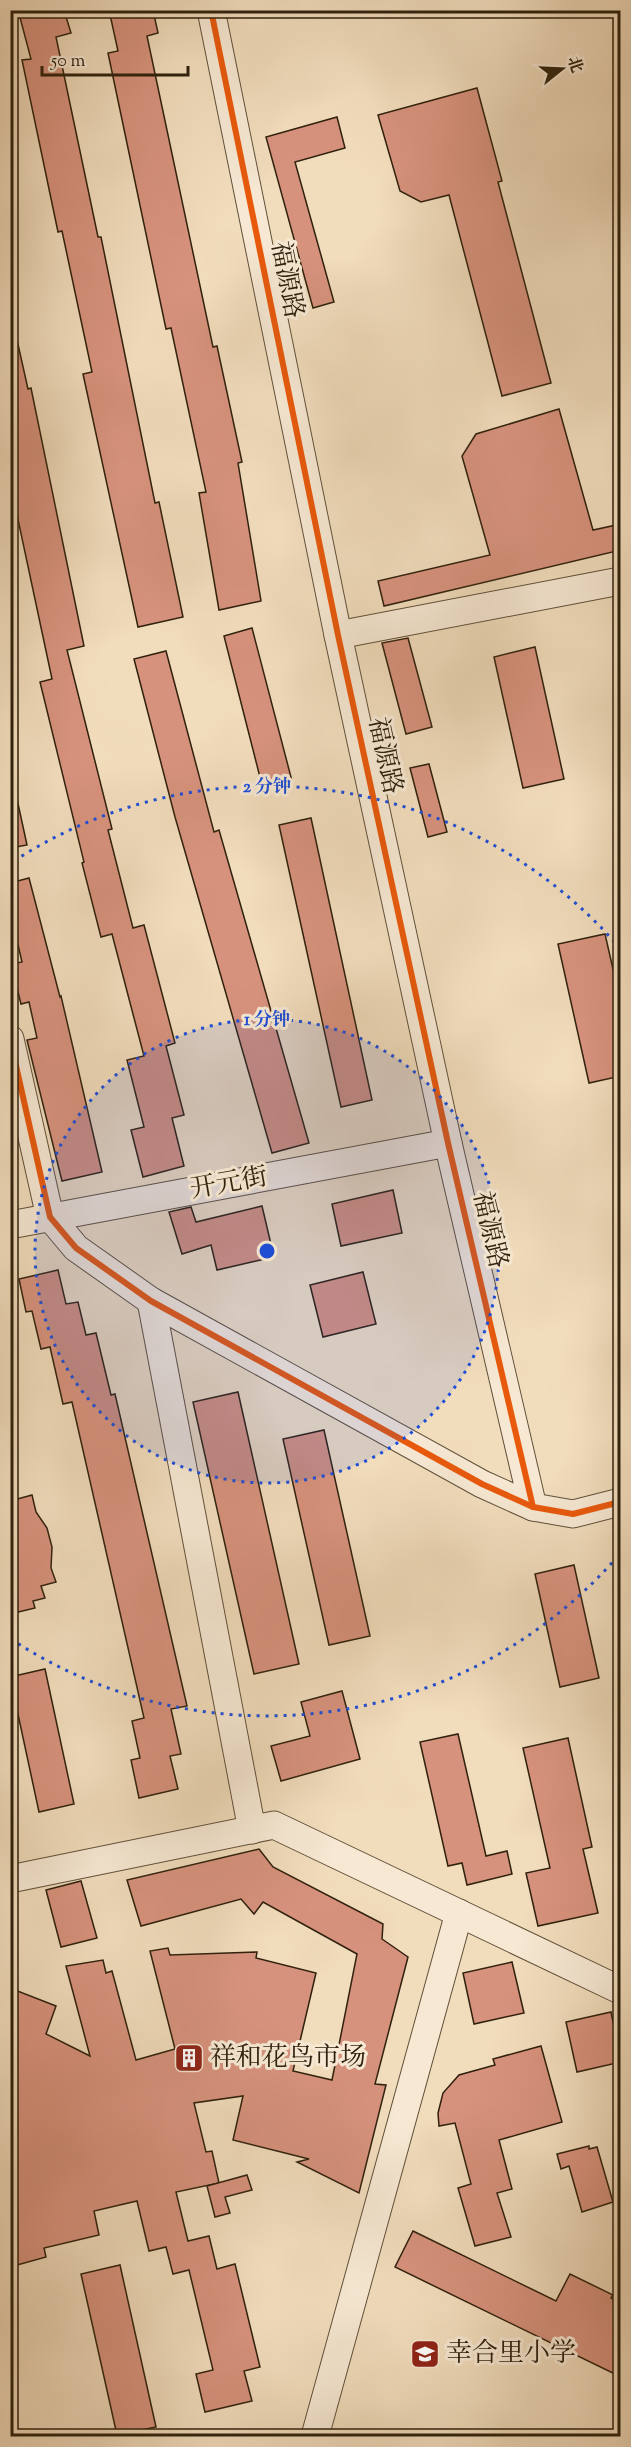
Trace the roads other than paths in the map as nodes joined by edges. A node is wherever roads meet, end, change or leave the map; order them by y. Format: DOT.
graph roads {
  1 [pos="212,10"];
  2 [pos="621,581"];
  3 [pos="338,635"];
  4 [pos="10,1040"];
  5 [pos="448,1143"];
  6 [pos="50,1217"];
  7 [pos="10,1225"];
  8 [pos="151,1301"];
  9 [pos="621,1502"];
  10 [pos="533,1507"];
  11 [pos="252,1830"];
  12 [pos="10,1879"];
  13 [pos="459,1913"];
  14 [pos="621,1990"];
  15 [pos="315,2436"];
  1 -- 3 [label="street, 福源路"];
  2 -- 3 [label="street"];
  3 -- 5 [label="street, 福源路"];
  4 -- 6 [label="street"];
  5 -- 6 [label="street, 开元街"];
  5 -- 10 [label="street, 福源路"];
  6 -- 7 [label="street, 开元街"];
  6 -- 8 [label="street"];
  8 -- 10 [label="street"];
  8 -- 11 [label="street"];
  9 -- 10 [label="street"];
  11 -- 12 [label="street"];
  11 -- 13 [label="street"];
  13 -- 14 [label="street"];
  13 -- 15 [label="street"];
}
